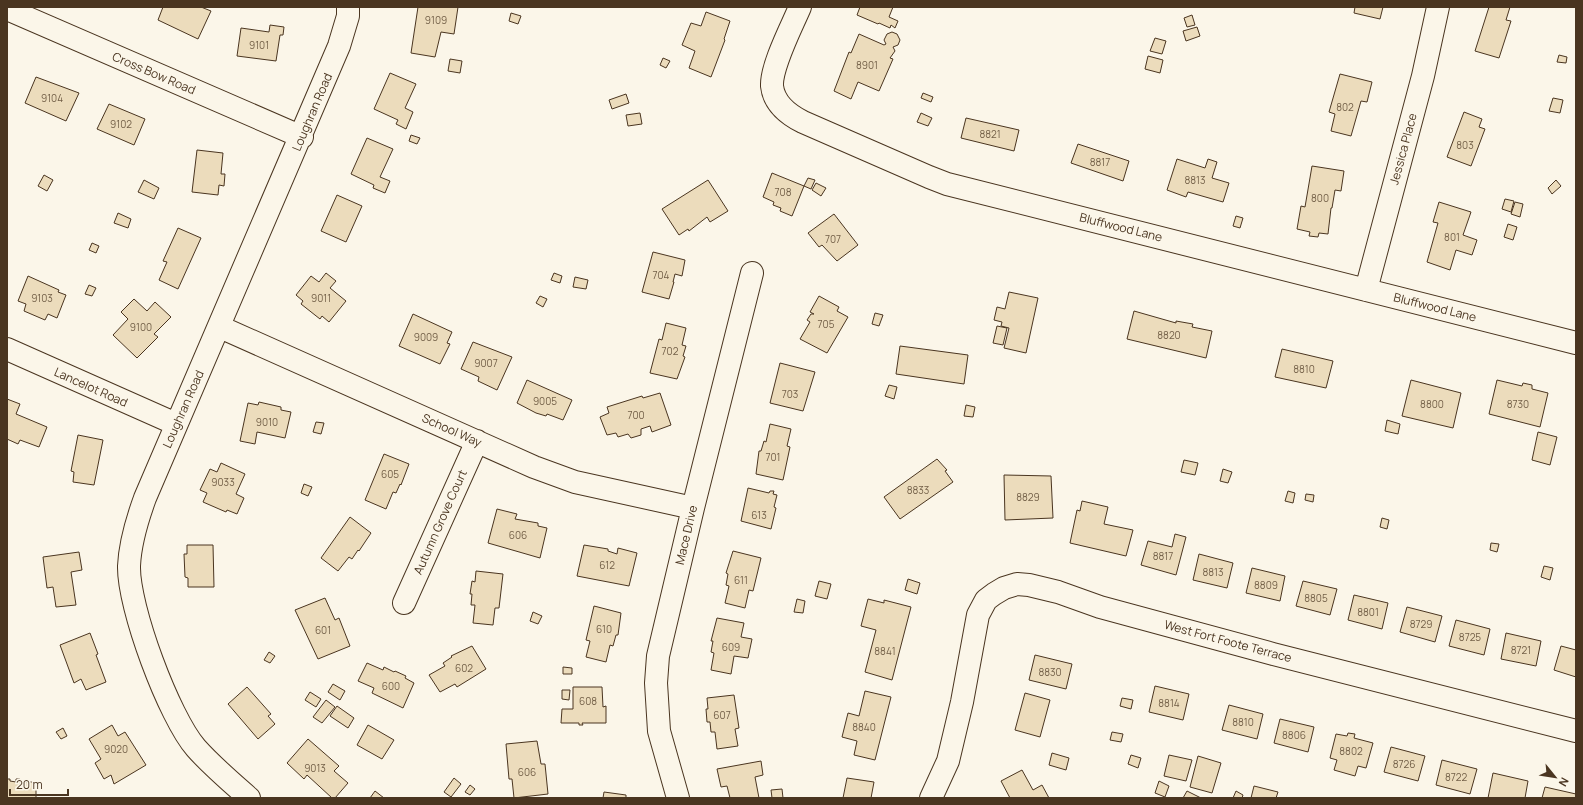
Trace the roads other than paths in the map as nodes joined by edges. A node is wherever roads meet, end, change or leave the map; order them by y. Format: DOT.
graph roads {
  1 [pos="348,7"];
  2 [pos="800,7"];
  3 [pos="1438,7"];
  4 [pos="7,9"];
  5 [pos="302,137"];
  6 [pos="752,273"];
  7 [pos="1366,290"];
  8 [pos="220,327"];
  9 [pos="1576,343"];
  10 [pos="7,349"];
  11 [pos="176,424"];
  12 [pos="477,441"];
  13 [pos="693,508"];
  14 [pos="404,603"];
  15 [pos="1576,731"];
  16 [pos="249,798"];
  17 [pos="678,798"];
  18 [pos="931,798"];
  1 -- 5 [label="street, Loughran Road"];
  2 -- 7 [label="street, Bluffwood Lane"];
  3 -- 7 [label="street, Jessica Place"];
  4 -- 5 [label="street, Cross Bow Road"];
  5 -- 8 [label="street, Loughran Road"];
  6 -- 13 [label="street, Mace Drive"];
  7 -- 9 [label="street, Bluffwood Lane"];
  8 -- 11 [label="street, Loughran Road"];
  8 -- 12 [label="street, School Way"];
  10 -- 11 [label="street, Lancelot Road"];
  11 -- 16 [label="street, Loughran Road"];
  12 -- 13 [label="street, School Way"];
  12 -- 14 [label="street, Autumn Grove Court"];
  13 -- 17 [label="street, Mace Drive"];
  15 -- 18 [label="street, West Fort Foote Terrace"];
}
